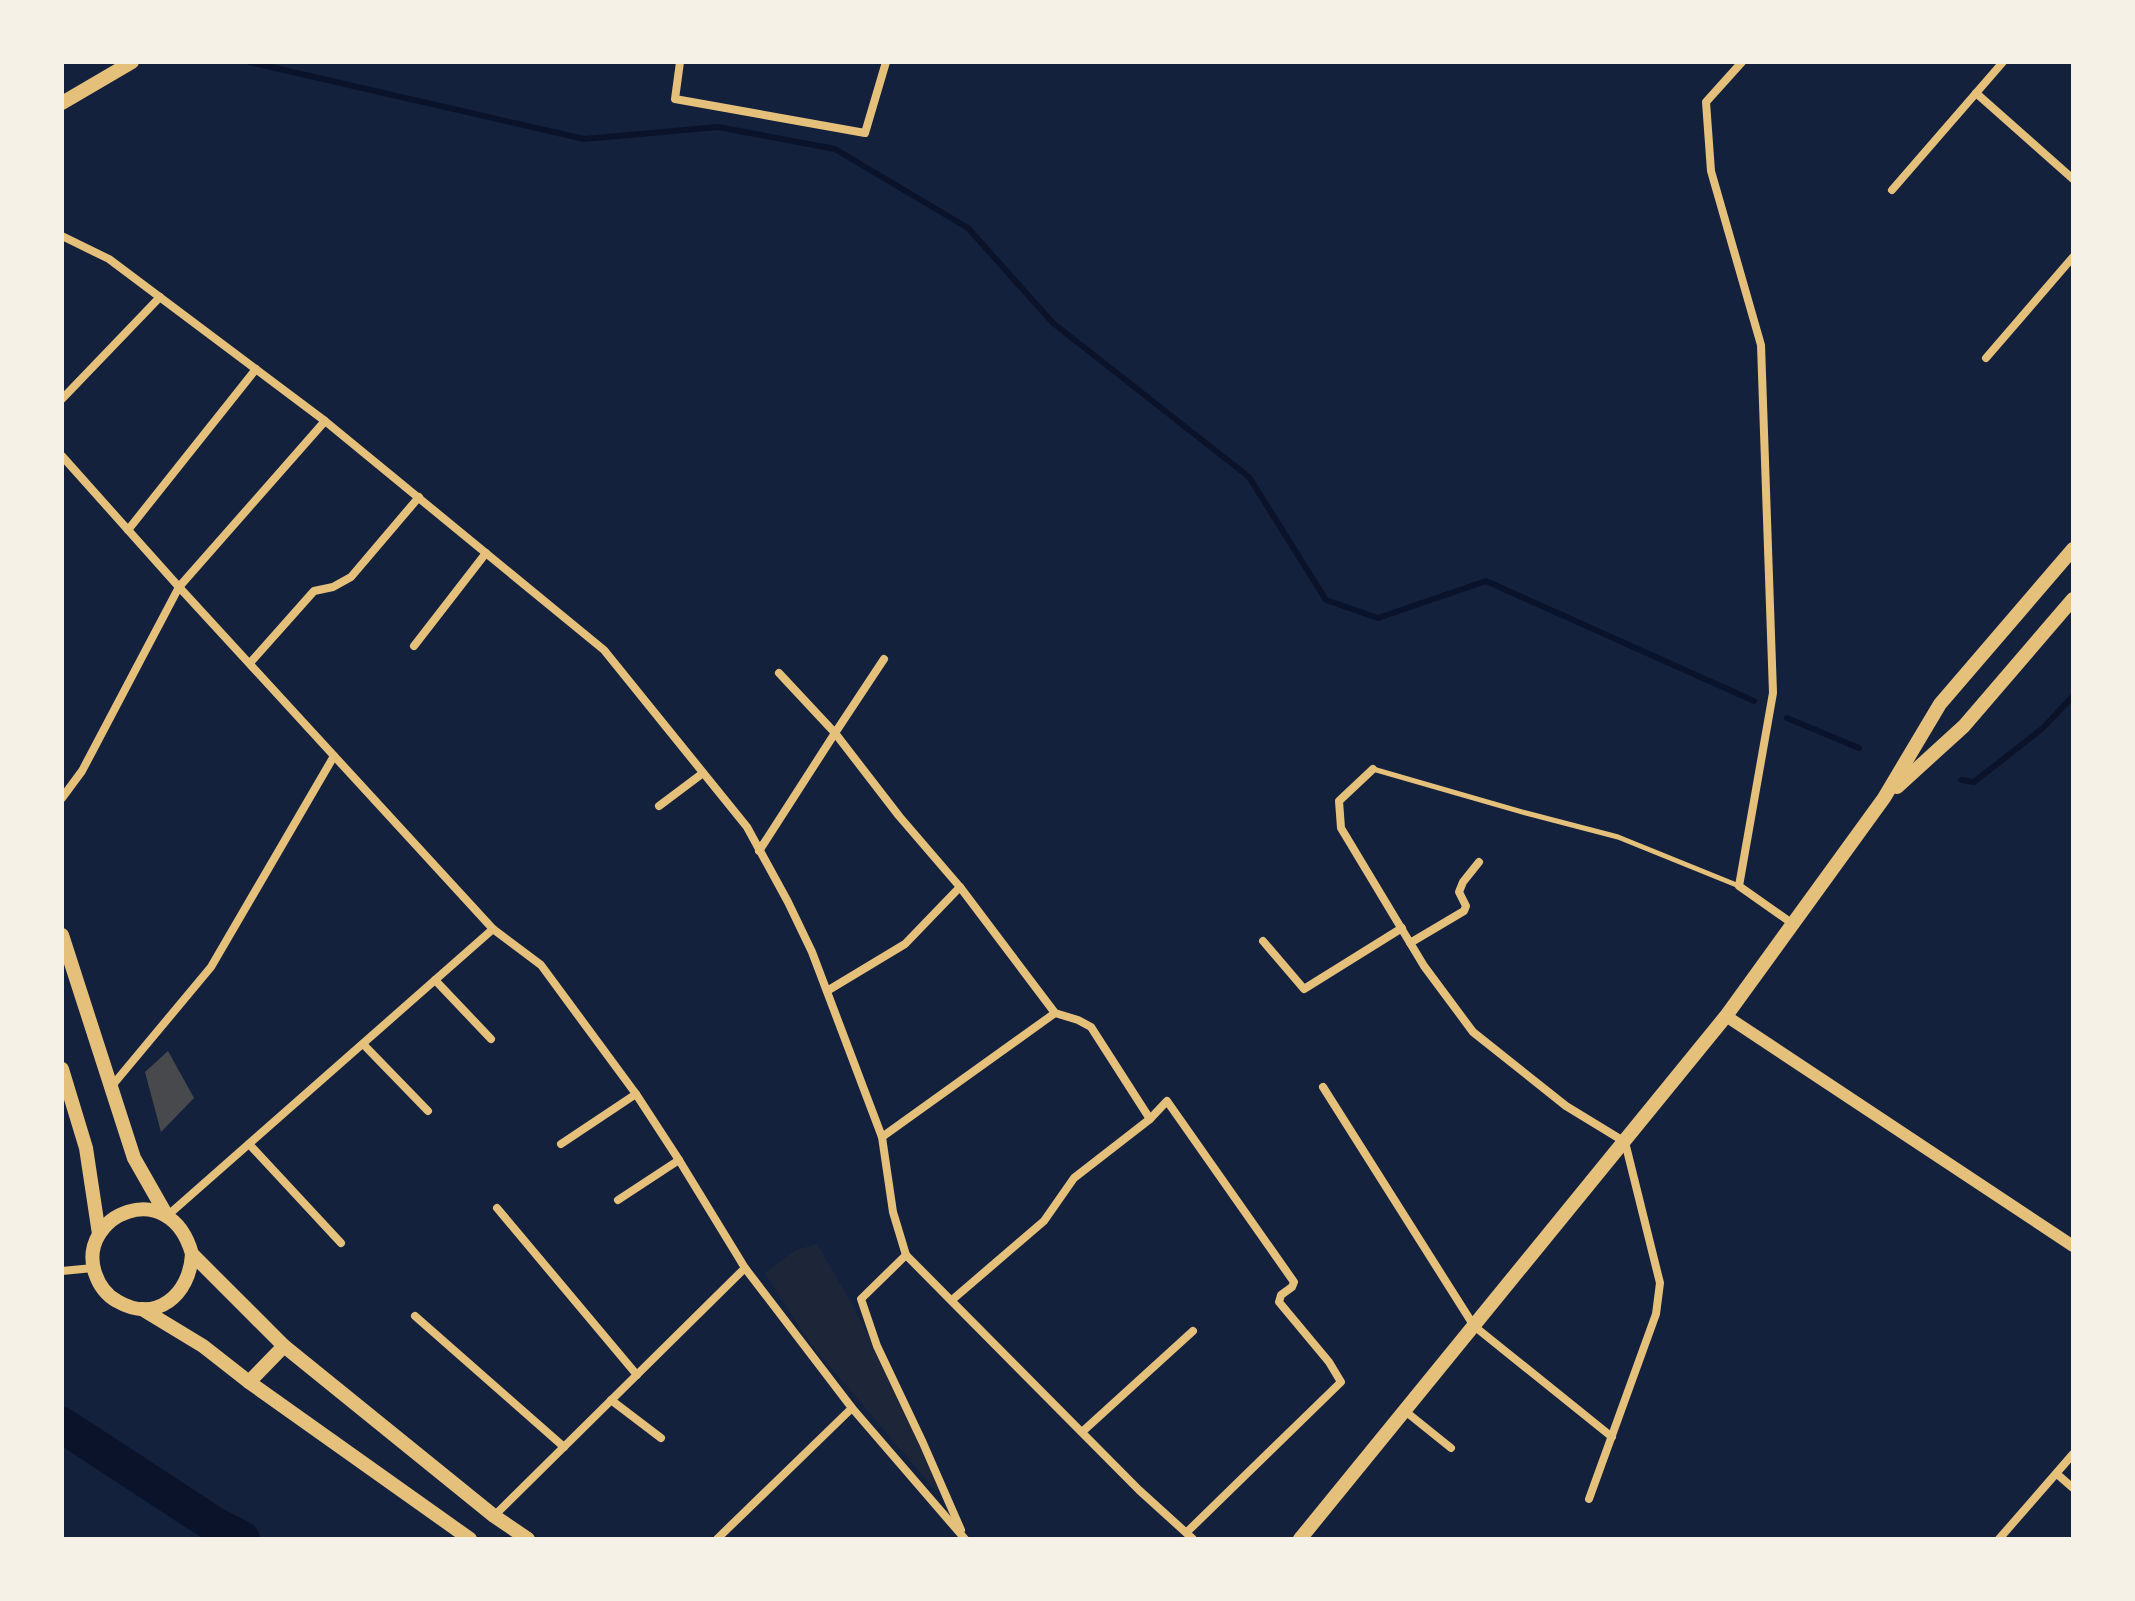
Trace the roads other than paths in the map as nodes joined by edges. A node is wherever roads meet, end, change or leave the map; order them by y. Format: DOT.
graph roads {
  1 [pos="132,62"];
  2 [pos="680,62"];
  3 [pos="886,62"];
  4 [pos="1742,62"];
  5 [pos="2003,62"];
  6 [pos="115,67"];
  7 [pos="1976,93"];
  8 [pos="62,103"];
  9 [pos="2073,179"];
  10 [pos="1892,190"];
  11 [pos="62,236"];
  12 [pos="2073,257"];
  13 [pos="160,297"];
  14 [pos="1986,358"];
  15 [pos="256,369"];
  16 [pos="62,399"];
  17 [pos="325,421"];
  18 [pos="62,456"];
  19 [pos="419,497"];
  20 [pos="128,530"];
  21 [pos="2073,549"];
  22 [pos="486,553"];
  23 [pos="179,587"];
  24 [pos="2073,599"];
  25 [pos="414,646"];
  26 [pos="884,659"];
  27 [pos="250,663"];
  28 [pos="779,673"];
  29 [pos="835,733"];
  30 [pos="334,756"];
  31 [pos="1373,769"];
  32 [pos="703,773"];
  33 [pos="62,798"];
  34 [pos="1884,798"];
  35 [pos="659,806"];
  36 [pos="759,851"];
  37 [pos="1479,862"];
  38 [pos="1739,886"];
  39 [pos="960,887"];
  40 [pos="1793,924"];
  41 [pos="1402,928"];
  42 [pos="493,929"];
  43 [pos="62,935"];
  44 [pos="1263,941"];
  45 [pos="1410,943"];
  46 [pos="435,980"];
  47 [pos="827,991"];
  48 [pos="1055,1013"];
  49 [pos="1726,1016"];
  50 [pos="491,1039"];
  51 [pos="363,1044"];
  52 [pos="62,1069"];
  53 [pos="110,1087"];
  54 [pos="1323,1087"];
  55 [pos="636,1094"];
  56 [pos="428,1111"];
  57 [pos="1150,1119"];
  58 [pos="882,1137"];
  59 [pos="1625,1142"];
  60 [pos="249,1144"];
  61 [pos="561,1144"];
  62 [pos="679,1160"];
  63 [pos="618,1200"];
  64 [pos="497,1208"];
  65 [pos="167,1216"];
  66 [pos="99,1234"];
  67 [pos="341,1243"];
  68 [pos="2073,1246"];
  69 [pos="192,1254"];
  70 [pos="906,1255"];
  71 [pos="93,1268"];
  72 [pos="745,1268"];
  73 [pos="62,1271"];
  74 [pos="952,1300"];
  75 [pos="142,1309"];
  76 [pos="415,1316"];
  77 [pos="1474,1326"];
  78 [pos="1193,1331"];
  79 [pos="284,1346"];
  80 [pos="637,1375"];
  81 [pos="249,1382"];
  82 [pos="611,1400"];
  83 [pos="852,1408"];
  84 [pos="1405,1411"];
  85 [pos="1082,1432"];
  86 [pos="1612,1437"];
  87 [pos="661,1438"];
  88 [pos="564,1447"];
  89 [pos="1451,1448"];
  90 [pos="2073,1454"];
  91 [pos="2057,1474"];
  92 [pos="2073,1488"];
  93 [pos="1589,1499"];
  94 [pos="494,1516"];
  95 [pos="1190,1536"];
  96 [pos="470,1539"];
  97 [pos="528,1539"];
  98 [pos="717,1539"];
  99 [pos="964,1539"];
  100 [pos="1300,1539"];
  101 [pos="1999,1539"];
  1 -- 6 [label="main road"];
  2 -- 3 [label="street"];
  4 -- 38 [label="street"];
  5 -- 7 [label="street"];
  6 -- 8 [label="main road"];
  7 -- 9 [label="street"];
  7 -- 10 [label="street"];
  11 -- 13 [label="street"];
  12 -- 14 [label="street"];
  13 -- 15 [label="street"];
  13 -- 16 [label="street"];
  15 -- 17 [label="street"];
  15 -- 20 [label="street"];
  17 -- 19 [label="street"];
  17 -- 23 [label="street"];
  18 -- 20 [label="street"];
  19 -- 22 [label="street"];
  19 -- 27 [label="street"];
  20 -- 23 [label="street"];
  21 -- 34 [label="main road"];
  22 -- 25 [label="street"];
  22 -- 32 [label="street"];
  23 -- 27 [label="street"];
  23 -- 33 [label="street"];
  24 -- 34 [label="main road"];
  26 -- 29 [label="street"];
  27 -- 30 [label="street"];
  28 -- 29 [label="street"];
  29 -- 36 [label="street"];
  29 -- 39 [label="street"];
  30 -- 42 [label="street"];
  30 -- 53 [label="street"];
  31 -- 38 [label="lane"];
  31 -- 41 [label="street"];
  32 -- 35 [label="street"];
  32 -- 36 [label="street"];
  34 -- 40 [label="main road"];
  36 -- 47 [label="street"];
  37 -- 45 [label="street"];
  38 -- 40 [label="street"];
  39 -- 47 [label="street"];
  39 -- 48 [label="street"];
  40 -- 49 [label="main road"];
  41 -- 44 [label="street"];
  41 -- 45 [label="street"];
  42 -- 46 [label="street"];
  42 -- 55 [label="street"];
  43 -- 53 [label="main road"];
  45 -- 59 [label="street"];
  46 -- 50 [label="street"];
  46 -- 51 [label="street"];
  47 -- 58 [label="street"];
  48 -- 57 [label="street"];
  48 -- 58 [label="street"];
  49 -- 59 [label="main road"];
  49 -- 68 [label="street"];
  51 -- 56 [label="street"];
  51 -- 60 [label="street"];
  52 -- 66 [label="main road"];
  53 -- 65 [label="main road"];
  54 -- 77 [label="street"];
  55 -- 61 [label="street"];
  55 -- 62 [label="street"];
  57 -- 74 [label="street"];
  57 -- 95 [label="street"];
  58 -- 70 [label="street"];
  59 -- 77 [label="main road"];
  59 -- 86 [label="street"];
  60 -- 65 [label="street"];
  60 -- 67 [label="street"];
  62 -- 63 [label="street"];
  62 -- 72 [label="street"];
  64 -- 80 [label="street"];
  65 -- 66 [label="main road"];
  65 -- 69 [label="main road"];
  66 -- 71 [label="main road"];
  69 -- 75 [label="main road"];
  69 -- 79 [label="main road"];
  70 -- 74 [label="street"];
  70 -- 99 [label="street"];
  71 -- 73 [label="street"];
  71 -- 75 [label="main road"];
  72 -- 80 [label="street"];
  72 -- 83 [label="street"];
  74 -- 85 [label="street"];
  75 -- 81 [label="main road"];
  76 -- 88 [label="street"];
  77 -- 84 [label="main road"];
  77 -- 86 [label="street"];
  78 -- 85 [label="street"];
  79 -- 81 [label="main road"];
  79 -- 94 [label="main road"];
  80 -- 82 [label="street"];
  81 -- 96 [label="main road"];
  82 -- 87 [label="street"];
  82 -- 88 [label="street"];
  83 -- 98 [label="street"];
  83 -- 99 [label="street"];
  84 -- 89 [label="street"];
  84 -- 100 [label="main road"];
  85 -- 95 [label="street"];
  86 -- 93 [label="street"];
  88 -- 94 [label="street"];
  90 -- 91 [label="street"];
  91 -- 92 [label="street"];
  91 -- 101 [label="street"];
  94 -- 97 [label="main road"];
}
